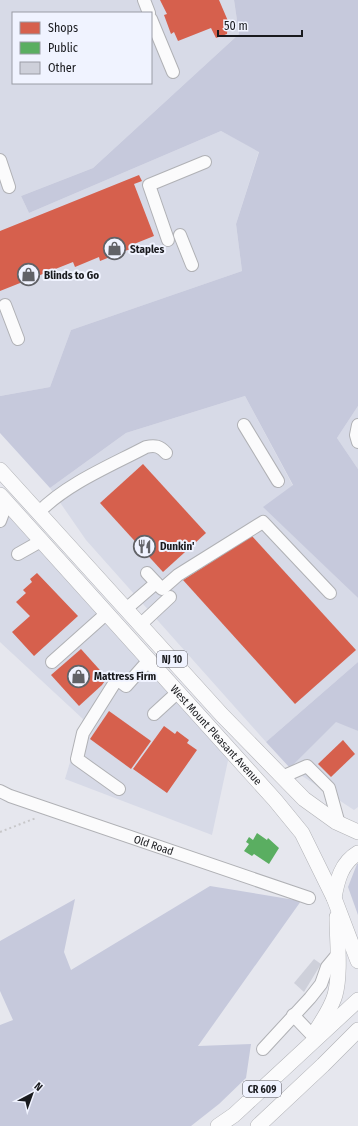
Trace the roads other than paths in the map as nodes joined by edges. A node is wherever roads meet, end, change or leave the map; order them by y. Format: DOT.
graph roads {
  1 [pos="144,0"];
  2 [pos="149,12"];
  3 [pos="152,21"];
  4 [pos="173,72"];
  5 [pos="0,160"];
  6 [pos="205,162"];
  7 [pos="9,187"];
  8 [pos="180,236"];
  9 [pos="168,240"];
  10 [pos="192,265"];
  11 [pos="5,305"];
  12 [pos="18,339"];
  13 [pos="358,424"];
  14 [pos="244,425"];
  15 [pos="358,442"];
  16 [pos="166,453"];
  17 [pos="0,470"];
  18 [pos="278,481"];
  19 [pos="4,499"];
  20 [pos="39,512"];
  21 [pos="0,521"];
  22 [pos="41,541"];
  23 [pos="18,554"];
  24 [pos="147,573"];
  25 [pos="156,583"];
  26 [pos="330,593"];
  27 [pos="170,597"];
  28 [pos="126,609"];
  29 [pos="107,613"];
  30 [pos="140,625"];
  31 [pos="149,660"];
  32 [pos="52,662"];
  33 [pos="178,692"];
  34 [pos="154,714"];
  35 [pos="282,777"];
  36 [pos="118,788"];
  37 [pos="0,791"];
  38 [pos="339,824"];
  39 [pos="358,832"];
  40 [pos="358,854"];
  41 [pos="309,898"];
  42 [pos="335,902"];
  43 [pos="337,955"];
  44 [pos="358,961"];
  45 [pos="358,1000"];
  46 [pos="293,1015"];
  47 [pos="358,1030"];
  48 [pos="313,1036"];
  49 [pos="358,1046"];
  50 [pos="263,1049"];
  51 [pos="304,1050"];
  52 [pos="323,1065"];
  53 [pos="218,1126"];
  54 [pos="258,1126"];
  1 -- 2 [label="street"];
  3 -- 4 [label="street"];
  5 -- 7 [label="street"];
  6 -- 9 [label="street"];
  8 -- 10 [label="street"];
  11 -- 12 [label="street"];
  13 -- 15 [label="street"];
  14 -- 18 [label="street"];
  16 -- 20 [label="street"];
  17 -- 20 [label="main road, West Mount Pleasant Avenue / NJ 10"];
  19 -- 21 [label="street"];
  19 -- 22 [label="main road, West Mount Pleasant Avenue / NJ 10"];
  20 -- 28 [label="main road, West Mount Pleasant Avenue / NJ 10"];
  22 -- 23 [label="street"];
  22 -- 29 [label="main road, West Mount Pleasant Avenue / NJ 10"];
  24 -- 25 [label="street"];
  25 -- 26 [label="street"];
  25 -- 28 [label="street"];
  27 -- 30 [label="street"];
  28 -- 30 [label="main road, West Mount Pleasant Avenue / NJ 10"];
  29 -- 31 [label="main road, West Mount Pleasant Avenue / NJ 10"];
  29 -- 32 [label="street"];
  30 -- 35 [label="main road, West Mount Pleasant Avenue / NJ 10"];
  31 -- 33 [label="main road, West Mount Pleasant Avenue / NJ 10"];
  31 -- 36 [label="street"];
  33 -- 34 [label="street"];
  33 -- 42 [label="main road, West Mount Pleasant Avenue / NJ 10"];
  35 -- 38 [label="main road, West Mount Pleasant Avenue / NJ 10"];
  35 -- 38 [label="street"];
  37 -- 41 [label="street, Old Road"];
  38 -- 39 [label="main road, West Mount Pleasant Avenue / NJ 10"];
  40 -- 42 [label="main road"];
  42 -- 43 [label="main road"];
  42 -- 44 [label="main road, NJ 10"];
  43 -- 46 [label="street"];
  43 -- 48 [label="main road"];
  45 -- 51 [label="main road, CR 609"];
  46 -- 48 [label="street"];
  46 -- 50 [label="street"];
  47 -- 52 [label="main road, CR 609"];
  48 -- 51 [label="main road"];
  49 -- 52 [label="main road"];
  51 -- 53 [label="main road, CR 609"];
  52 -- 54 [label="main road, CR 609"];
}
